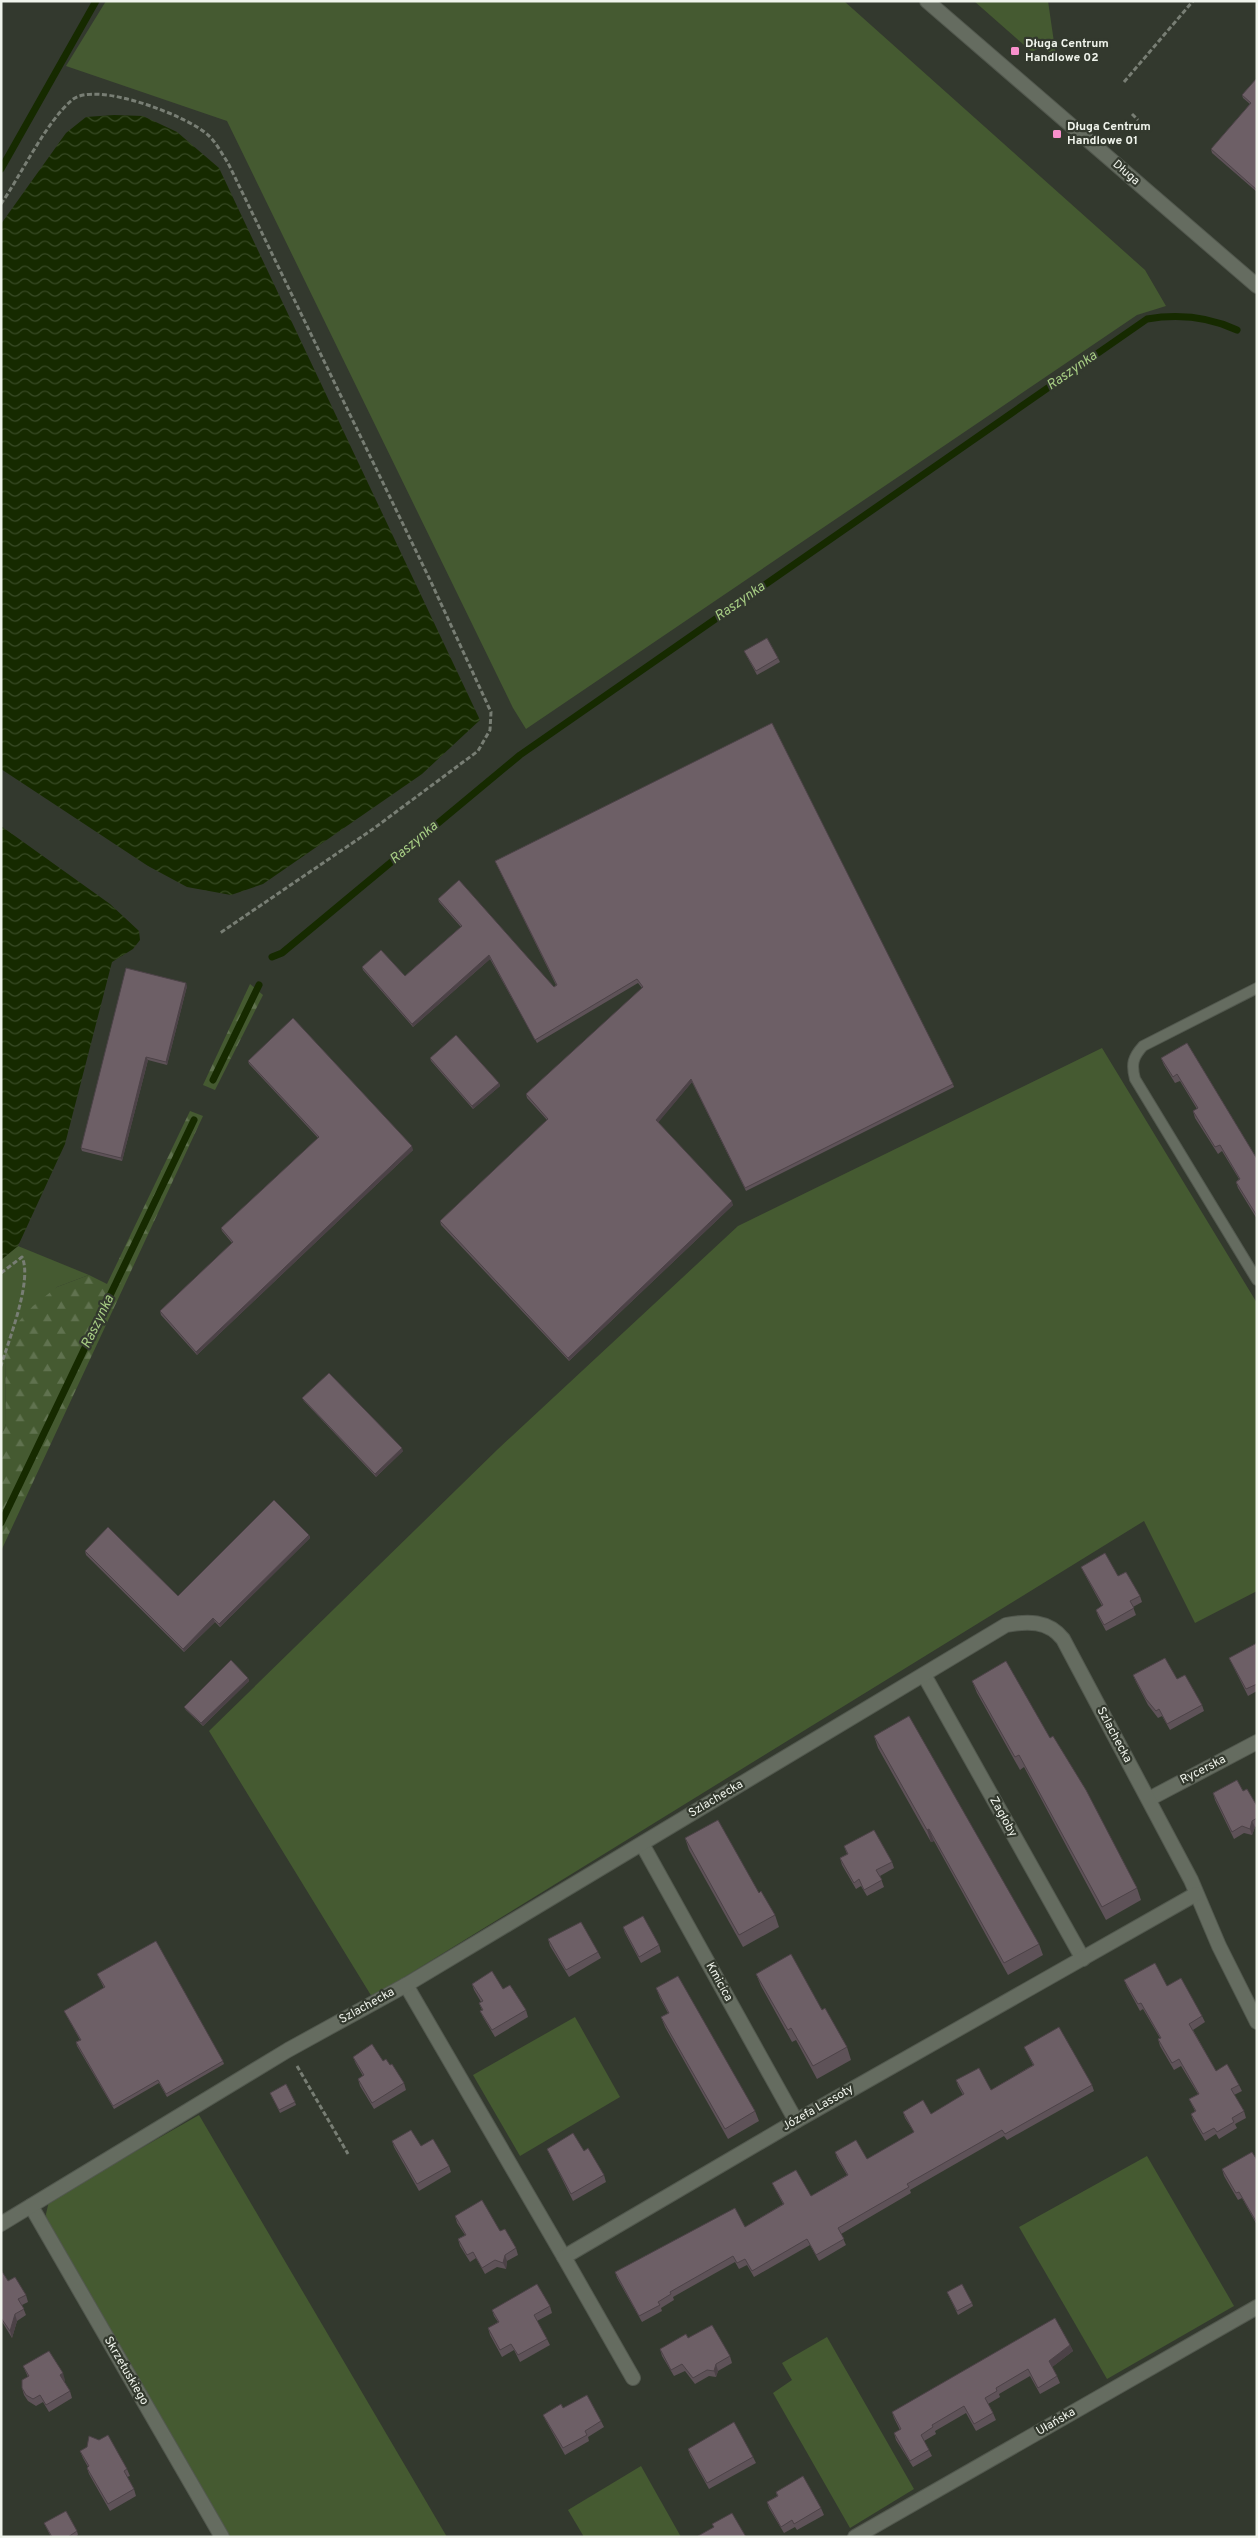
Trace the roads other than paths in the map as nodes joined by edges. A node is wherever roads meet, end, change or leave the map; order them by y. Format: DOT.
graph roads {
  1 [pos="927,1"];
  2 [pos="1257,286"];
  3 [pos="1257,988"];
  4 [pos="1257,1280"];
  5 [pos="924,1674"];
  6 [pos="1257,1742"];
  7 [pos="1149,1798"];
  8 [pos="642,1844"];
  9 [pos="1196,1894"];
  10 [pos="1083,1959"];
  11 [pos="406,1985"];
  12 [pos="1257,2022"];
  13 [pos="796,2121"];
  14 [pos="30,2206"];
  15 [pos="1,2224"];
  16 [pos="564,2257"];
  17 [pos="1257,2307"];
  18 [pos="633,2378"];
  19 [pos="222,2537"];
  20 [pos="855,2537"];
  1 -- 2 [label="street, Długa"];
  3 -- 4 [label="lane"];
  5 -- 7 [label="street, Szlachecka"];
  5 -- 8 [label="street, Szlachecka"];
  5 -- 10 [label="street, Zagłoby"];
  6 -- 7 [label="street, Rycerska"];
  7 -- 9 [label="street, Szlachecka"];
  8 -- 11 [label="street, Szlachecka"];
  8 -- 13 [label="street, Kmicica"];
  9 -- 10 [label="street, Józefa Lassoty"];
  9 -- 12 [label="street, Szlachecka"];
  10 -- 13 [label="street, Józefa Lassoty"];
  11 -- 14 [label="street, Szlachecka"];
  11 -- 16 [label="street"];
  13 -- 16 [label="street, Józefa Lassoty"];
  14 -- 15 [label="street, Szlachecka"];
  14 -- 19 [label="street, Skrzetuskiego"];
  16 -- 18 [label="street"];
  17 -- 20 [label="street, Ułańska"];
}
